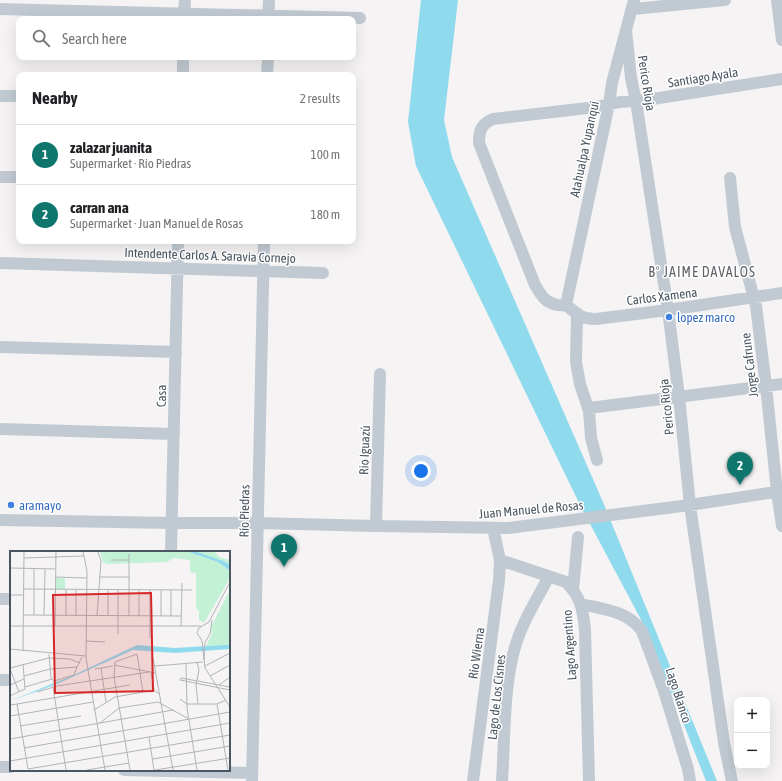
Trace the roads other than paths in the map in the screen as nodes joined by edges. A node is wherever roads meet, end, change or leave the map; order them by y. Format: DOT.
graph roads {
  1 [pos="185,0"];
  2 [pos="269,0"];
  3 [pos="726,0"];
  4 [pos="777,0"];
  5 [pos="634,4"];
  6 [pos="0,9"];
  7 [pos="184,16"];
  8 [pos="268,16"];
  9 [pos="356,18"];
  10 [pos="360,18"];
  11 [pos="626,30"];
  12 [pos="782,40"];
  13 [pos="183,60"];
  14 [pos="268,60"];
  15 [pos="183,72"];
  16 [pos="267,72"];
  17 [pos="782,79"];
  18 [pos="0,96"];
  19 [pos="16,96"];
  20 [pos="636,101"];
  21 [pos="609,104"];
  22 [pos="0,177"];
  23 [pos="16,177"];
  24 [pos="730,178"];
  25 [pos="178,244"];
  26 [pos="264,244"];
  27 [pos="0,263"];
  28 [pos="178,268"];
  29 [pos="264,270"];
  30 [pos="323,273"];
  31 [pos="782,293"];
  32 [pos="754,298"];
  33 [pos="566,305"];
  34 [pos="668,310"];
  35 [pos="577,315"];
  36 [pos="0,347"];
  37 [pos="176,352"];
  38 [pos="380,374"];
  39 [pos="782,384"];
  40 [pos="766,386"];
  41 [pos="679,397"];
  42 [pos="589,408"];
  43 [pos="0,429"];
  44 [pos="174,434"];
  45 [pos="597,460"];
  46 [pos="779,492"];
  47 [pos="690,506"];
  48 [pos="0,520"];
  49 [pos="172,523"];
  50 [pos="257,523"];
  51 [pos="376,526"];
  52 [pos="782,526"];
  53 [pos="493,528"];
  54 [pos="578,537"];
  55 [pos="171,551"];
  56 [pos="500,560"];
  57 [pos="549,576"];
  58 [pos="573,590"];
  59 [pos="581,604"];
  60 [pos="134,771"];
  61 [pos="166,774"];
  62 [pos="689,775"];
  63 [pos="252,777"];
  64 [pos="473,781"];
  65 [pos="502,781"];
  66 [pos="589,781"];
  67 [pos="732,781"];
  1 -- 7 [label="street"];
  2 -- 8 [label="street"];
  3 -- 5 [label="street"];
  4 -- 12 [label="street"];
  5 -- 11 [label="street, Atahualpa Yupanqui"];
  6 -- 7 [label="street"];
  9 -- 10 [label="street"];
  11 -- 20 [label="street, Perico Rioja"];
  11 -- 21 [label="street, Atahualpa Yupanqui"];
  13 -- 15 [label="street"];
  14 -- 16 [label="street"];
  17 -- 20 [label="street, Santiago Ayala"];
  18 -- 19 [label="street"];
  20 -- 21 [label="street, Santiago Ayala"];
  20 -- 34 [label="street, Perico Rioja"];
  21 -- 33 [label="street, Atahualpa Yupanqui"];
  21 -- 33 [label="street, Santiago Ayala"];
  22 -- 23 [label="street"];
  24 -- 32 [label="street, Jorge Cafrune"];
  25 -- 28 [label="street, Casa"];
  26 -- 29 [label="street, Río Piedras"];
  27 -- 28 [label="street, Intendente Carlos A. Saravia Cornejo"];
  28 -- 29 [label="street, Intendente Carlos A. Saravia Cornejo"];
  28 -- 37 [label="street, Casa"];
  29 -- 30 [label="street, Intendente Carlos A. Saravia Cornejo"];
  29 -- 50 [label="street, Río Piedras"];
  31 -- 32 [label="street, Carlos Xamena"];
  32 -- 34 [label="street, Carlos Xamena"];
  32 -- 40 [label="street, Jorge Cafrune"];
  33 -- 35 [label="street"];
  34 -- 35 [label="street, Carlos Xamena"];
  34 -- 41 [label="street, Perico Rioja"];
  35 -- 42 [label="street"];
  36 -- 37 [label="street"];
  37 -- 44 [label="street, Casa"];
  38 -- 51 [label="street, Rio Iguazú"];
  39 -- 40 [label="street"];
  40 -- 41 [label="street"];
  40 -- 46 [label="street, Jorge Cafrune"];
  41 -- 42 [label="street"];
  41 -- 47 [label="street, Perico Rioja"];
  42 -- 45 [label="street"];
  43 -- 44 [label="street"];
  44 -- 49 [label="street, Casa"];
  46 -- 47 [label="street, Juan Manuel de Rosas"];
  46 -- 52 [label="street, Jorge Cafrune"];
  47 -- 53 [label="street, Juan Manuel de Rosas"];
  47 -- 67 [label="street, Perico Rioja"];
  48 -- 49 [label="street, Juan Manuel de Rosas"];
  49 -- 50 [label="street, Juan Manuel de Rosas"];
  49 -- 55 [label="street, Casa"];
  50 -- 51 [label="street, Juan Manuel de Rosas"];
  50 -- 63 [label="street, Río Piedras"];
  51 -- 53 [label="street, Juan Manuel de Rosas"];
  53 -- 56 [label="street, Río Wierna"];
  54 -- 58 [label="street"];
  56 -- 57 [label="street, Lago Argentino"];
  56 -- 64 [label="street, Río Wierna"];
  57 -- 58 [label="street, Lago Argentino"];
  57 -- 65 [label="street, Lago de Los Cisnes"];
  58 -- 59 [label="street, Lago Argentino"];
  59 -- 62 [label="street, Lago Blanco"];
  59 -- 66 [label="street, Lago Argentino"];
  60 -- 61 [label="street"];
  61 -- 63 [label="street"];
}
